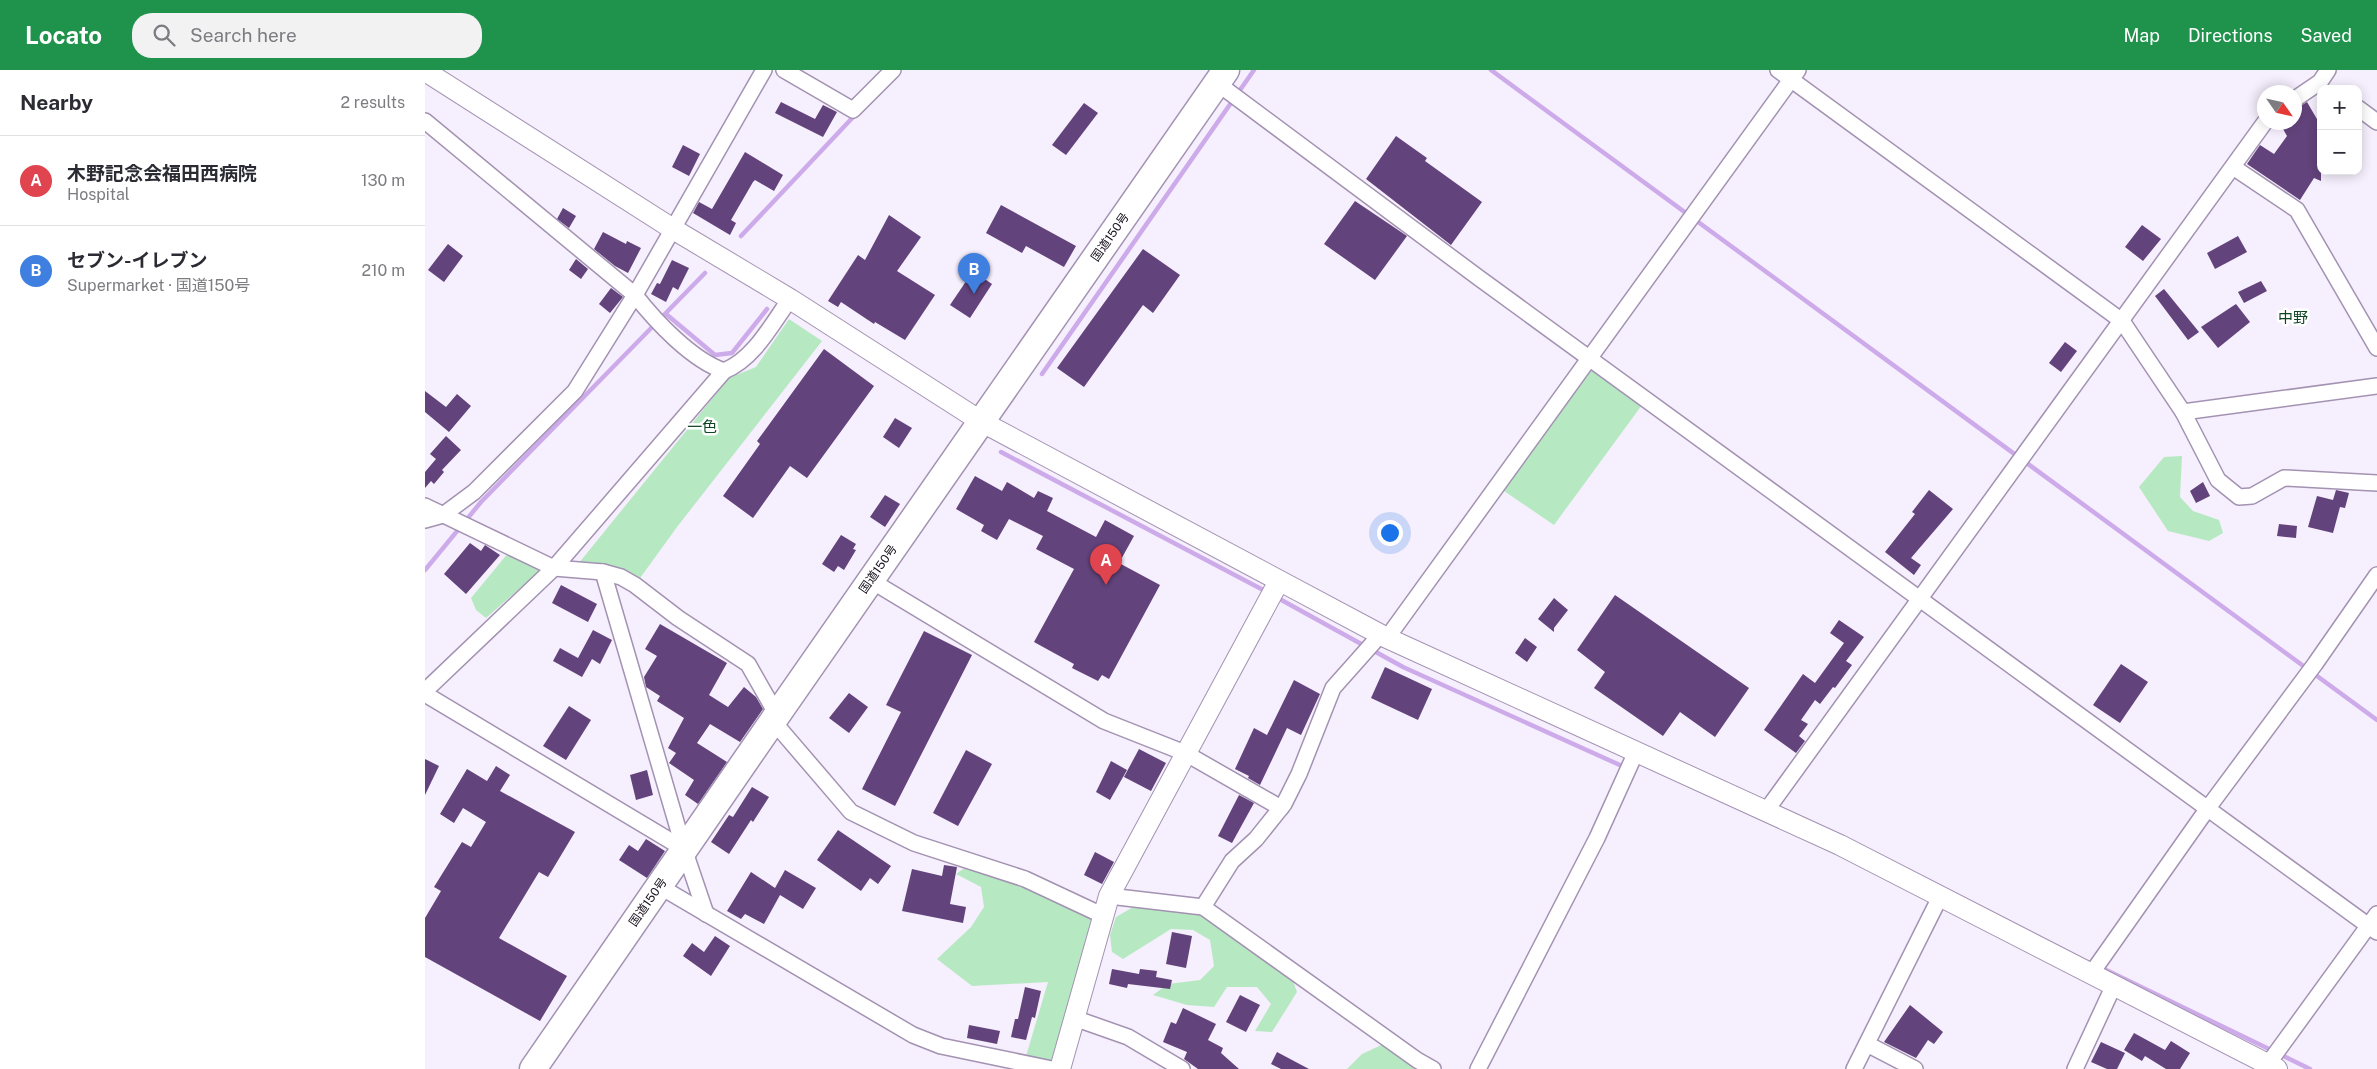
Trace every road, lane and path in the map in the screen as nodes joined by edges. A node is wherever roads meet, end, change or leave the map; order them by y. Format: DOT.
graph roads {
  1 [pos="764,70"];
  2 [pos="784,70"];
  3 [pos="893,70"];
  4 [pos="1778,70"];
  5 [pos="425,71"];
  6 [pos="1795,75"];
  7 [pos="1221,76"];
  8 [pos="2326,80"];
  9 [pos="2302,95"];
  10 [pos="2362,111"];
  11 [pos="425,121"];
  12 [pos="2377,122"];
  13 [pos="2259,130"];
  14 [pos="2233,167"];
  15 [pos="673,229"];
  16 [pos="635,295"];
  17 [pos="790,298"];
  18 [pos="2122,321"];
  19 [pos="2377,348"];
  20 [pos="1589,358"];
  21 [pos="724,371"];
  22 [pos="2377,386"];
  23 [pos="2183,412"];
  24 [pos="982,422"];
  25 [pos="2377,483"];
  26 [pos="425,506"];
  27 [pos="443,515"];
  28 [pos="425,520"];
  29 [pos="554,568"];
  30 [pos="603,572"];
  31 [pos="2377,575"];
  32 [pos="870,580"];
  33 [pos="1279,581"];
  34 [pos="1919,600"];
  35 [pos="1384,636"];
  36 [pos="425,692"];
  37 [pos="775,718"];
  38 [pos="1636,752"];
  39 [pos="1185,753"];
  40 [pos="1281,808"];
  41 [pos="2208,808"];
  42 [pos="1766,811"];
  43 [pos="684,849"];
  44 [pos="659,886"];
  45 [pos="1109,896"];
  46 [pos="1940,897"];
  47 [pos="1203,907"];
  48 [pos="706,914"];
  49 [pos="1104,916"];
  50 [pos="2374,924"];
  51 [pos="2091,974"];
  52 [pos="2114,985"];
  53 [pos="1074,1018"];
  54 [pos="1867,1044"];
  55 [pos="2272,1067"];
  56 [pos="533,1069"];
  57 [pos="1052,1069"];
  58 [pos="1060,1069"];
  59 [pos="1182,1069"];
  60 [pos="1433,1069"];
  61 [pos="1478,1069"];
  62 [pos="1854,1069"];
  63 [pos="1915,1069"];
  64 [pos="2075,1069"];
  1 -- 15 [label="street"];
  2 -- 3 [label="street"];
  4 -- 6 [label="street"];
  5 -- 15 [label="street"];
  6 -- 18 [label="street"];
  6 -- 20 [label="street"];
  7 -- 20 [label="street"];
  7 -- 24 [label="highway, 国道150号"];
  8 -- 9 [label="street"];
  10 -- 12 [label="street"];
  11 -- 16 [label="street"];
  13 -- 14 [label="street"];
  14 -- 18 [label="street"];
  14 -- 19 [label="street"];
  15 -- 16 [label="street"];
  15 -- 17 [label="street"];
  16 -- 21 [label="street"];
  16 -- 27 [label="street"];
  17 -- 21 [label="street"];
  17 -- 24 [label="street"];
  18 -- 23 [label="street"];
  18 -- 34 [label="street"];
  20 -- 34 [label="street"];
  20 -- 35 [label="street"];
  21 -- 29 [label="street"];
  22 -- 23 [label="street"];
  23 -- 25 [label="street"];
  24 -- 32 [label="highway, 国道150号"];
  24 -- 33 [label="street"];
  26 -- 27 [label="street"];
  27 -- 28 [label="street"];
  27 -- 29 [label="street"];
  29 -- 30 [label="street"];
  29 -- 36 [label="street"];
  30 -- 37 [label="street"];
  30 -- 43 [label="street"];
  31 -- 41 [label="street"];
  32 -- 37 [label="highway, 国道150号"];
  32 -- 39 [label="street"];
  33 -- 35 [label="street"];
  33 -- 39 [label="street"];
  34 -- 41 [label="street"];
  34 -- 42 [label="street"];
  35 -- 38 [label="street"];
  35 -- 40 [label="street"];
  36 -- 43 [label="street"];
  37 -- 43 [label="highway, 国道150号"];
  37 -- 49 [label="street"];
  38 -- 42 [label="street"];
  38 -- 61 [label="street"];
  39 -- 40 [label="street"];
  39 -- 45 [label="street"];
  40 -- 47 [label="street"];
  41 -- 50 [label="street"];
  41 -- 51 [label="street"];
  42 -- 46 [label="street"];
  43 -- 44 [label="highway, 国道150号"];
  43 -- 48 [label="street"];
  44 -- 48 [label="street"];
  44 -- 56 [label="highway, 国道150号"];
  45 -- 47 [label="street"];
  45 -- 49 [label="street"];
  46 -- 51 [label="street"];
  46 -- 54 [label="street"];
  47 -- 60 [label="street"];
  48 -- 57 [label="street"];
  49 -- 53 [label="street"];
  50 -- 55 [label="street"];
  51 -- 52 [label="street"];
  52 -- 55 [label="street"];
  52 -- 64 [label="street"];
  53 -- 58 [label="street"];
  53 -- 59 [label="street"];
  54 -- 62 [label="street"];
  54 -- 63 [label="street"];
}
